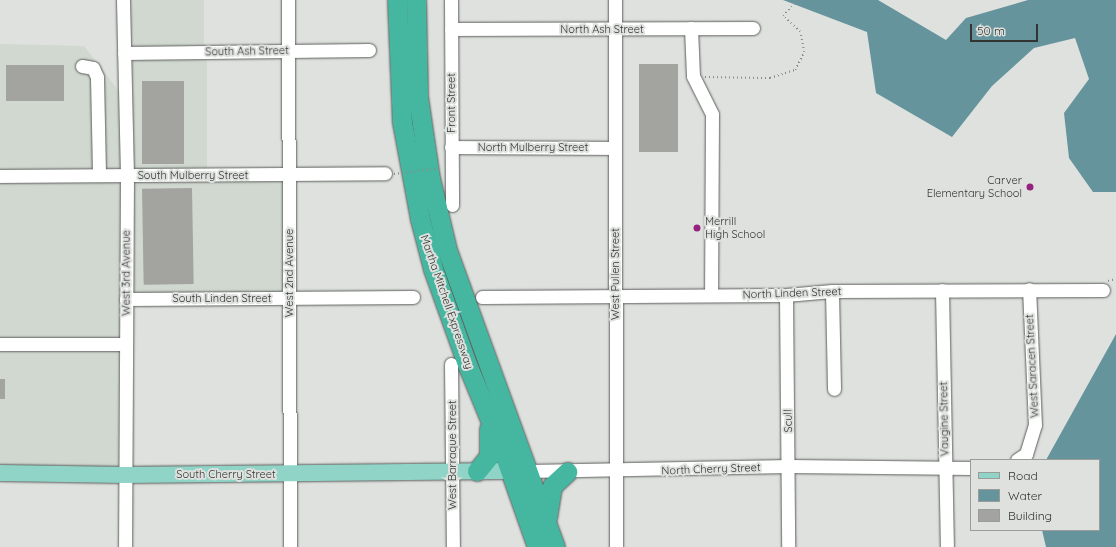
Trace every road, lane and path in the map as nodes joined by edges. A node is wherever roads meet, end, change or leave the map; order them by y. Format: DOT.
graph roads {
  1 [pos="123,0"];
  2 [pos="288,0"];
  3 [pos="398,0"];
  4 [pos="416,0"];
  5 [pos="451,0"];
  6 [pos="616,0"];
  7 [pos="797,0"];
  8 [pos="616,28"];
  9 [pos="691,28"];
  10 [pos="753,28"];
  11 [pos="451,29"];
  12 [pos="288,50"];
  13 [pos="369,50"];
  14 [pos="124,53"];
  15 [pos="82,66"];
  16 [pos="693,76"];
  17 [pos="451,147"];
  18 [pos="615,148"];
  19 [pos="442,168"];
  20 [pos="390,174"];
  21 [pos="99,175"];
  22 [pos="127,175"];
  23 [pos="288,175"];
  24 [pos="0,176"];
  25 [pos="452,205"];
  26 [pos="1029,289"];
  27 [pos="942,290"];
  28 [pos="1103,290"];
  29 [pos="832,291"];
  30 [pos="614,295"];
  31 [pos="711,295"];
  32 [pos="786,295"];
  33 [pos="413,297"];
  34 [pos="482,297"];
  35 [pos="126,298"];
  36 [pos="289,298"];
  37 [pos="0,344"];
  38 [pos="125,344"];
  39 [pos="451,364"];
  40 [pos="834,388"];
  41 [pos="489,422"];
  42 [pos="1018,459"];
  43 [pos="789,466"];
  44 [pos="944,468"];
  45 [pos="970,468"];
  46 [pos="478,471"];
  47 [pos="519,471"];
  48 [pos="0,472"];
  49 [pos="452,472"];
  50 [pos="567,472"];
  51 [pos="616,472"];
  52 [pos="290,473"];
  53 [pos="125,475"];
  54 [pos="547,522"];
  55 [pos="125,547"];
  56 [pos="290,547"];
  57 [pos="453,547"];
  58 [pos="537,547"];
  59 [pos="555,547"];
  60 [pos="616,547"];
  61 [pos="788,547"];
  62 [pos="947,547"];
  1 -- 14 [label="street, West 3rd Avenue"];
  2 -- 12 [label="street, West 2nd Avenue"];
  3 -- 41 [label="highway, Martha Mitchell Expressway"];
  4 -- 47 [label="highway, Martha Mitchell Expressway"];
  5 -- 11 [label="street, Front Street"];
  6 -- 8 [label="street, West Pullen Street"];
  7 -- 16 [label="path"];
  8 -- 9 [label="street, North Ash Street"];
  8 -- 11 [label="street, North Ash Street"];
  8 -- 18 [label="street, West Pullen Street"];
  9 -- 10 [label="street, North Ash Street"];
  9 -- 16 [label="street"];
  11 -- 17 [label="street, Front Street"];
  12 -- 13 [label="street, South Ash Street"];
  12 -- 14 [label="street, South Ash Street"];
  12 -- 23 [label="street, West 2nd Avenue"];
  14 -- 22 [label="street, West 3rd Avenue"];
  15 -- 21 [label="street"];
  16 -- 31 [label="street"];
  17 -- 18 [label="street, North Mulberry Street"];
  17 -- 25 [label="street, Front Street"];
  18 -- 30 [label="street, West Pullen Street"];
  19 -- 20 [label="path, bridge"];
  20 -- 23 [label="street, South Mulberry Street"];
  21 -- 22 [label="street, South Mulberry Street"];
  21 -- 24 [label="street, South Mulberry Street"];
  22 -- 23 [label="street, South Mulberry Street"];
  22 -- 35 [label="street, West 3rd Avenue"];
  23 -- 36 [label="street, West 2nd Avenue"];
  26 -- 27 [label="street, North Linden Street"];
  26 -- 28 [label="street, North Linden Street"];
  26 -- 42 [label="street, West Saracen Street"];
  27 -- 29 [label="street, North Linden Street"];
  27 -- 44 [label="street, Vaugine Street"];
  29 -- 32 [label="street, North Linden Street"];
  29 -- 40 [label="street"];
  30 -- 31 [label="street, North Linden Street"];
  30 -- 34 [label="street, North Linden Street"];
  30 -- 51 [label="street, West Pullen Street"];
  31 -- 32 [label="street, North Linden Street"];
  32 -- 43 [label="street, Scull"];
  33 -- 36 [label="street, South Linden Street"];
  35 -- 36 [label="street, South Linden Street"];
  35 -- 38 [label="street, West 3rd Avenue"];
  36 -- 52 [label="street, West 2nd Avenue"];
  37 -- 38 [label="street"];
  38 -- 53 [label="street, West 3rd Avenue"];
  39 -- 49 [label="street, West Barraque Street"];
  41 -- 46 [label="highway"];
  41 -- 47 [label="highway, Martha Mitchell Expressway"];
  43 -- 44 [label="street, North Cherry Street"];
  43 -- 51 [label="street, North Cherry Street"];
  43 -- 61 [label="street, Scull"];
  44 -- 45 [label="street, North Cherry Street"];
  44 -- 62 [label="street, Vaugine Street"];
  46 -- 47 [label="main road, North Cherry Street"];
  46 -- 49 [label="main road, North Cherry Street"];
  47 -- 50 [label="street, North Cherry Street"];
  47 -- 54 [label="highway, Martha Mitchell Expressway"];
  47 -- 58 [label="highway, Martha Mitchell Expressway"];
  48 -- 53 [label="main road, South Cherry Street"];
  49 -- 52 [label="main road, South Cherry Street"];
  49 -- 57 [label="street, West Barraque Street"];
  50 -- 51 [label="street, North Cherry Street"];
  50 -- 54 [label="highway"];
  51 -- 60 [label="street, West Pullen Street"];
  52 -- 53 [label="main road, South Cherry Street"];
  52 -- 56 [label="street, West 2nd Avenue"];
  53 -- 55 [label="street, West 3rd Avenue"];
  54 -- 59 [label="highway, Martha Mitchell Expressway"];
}
